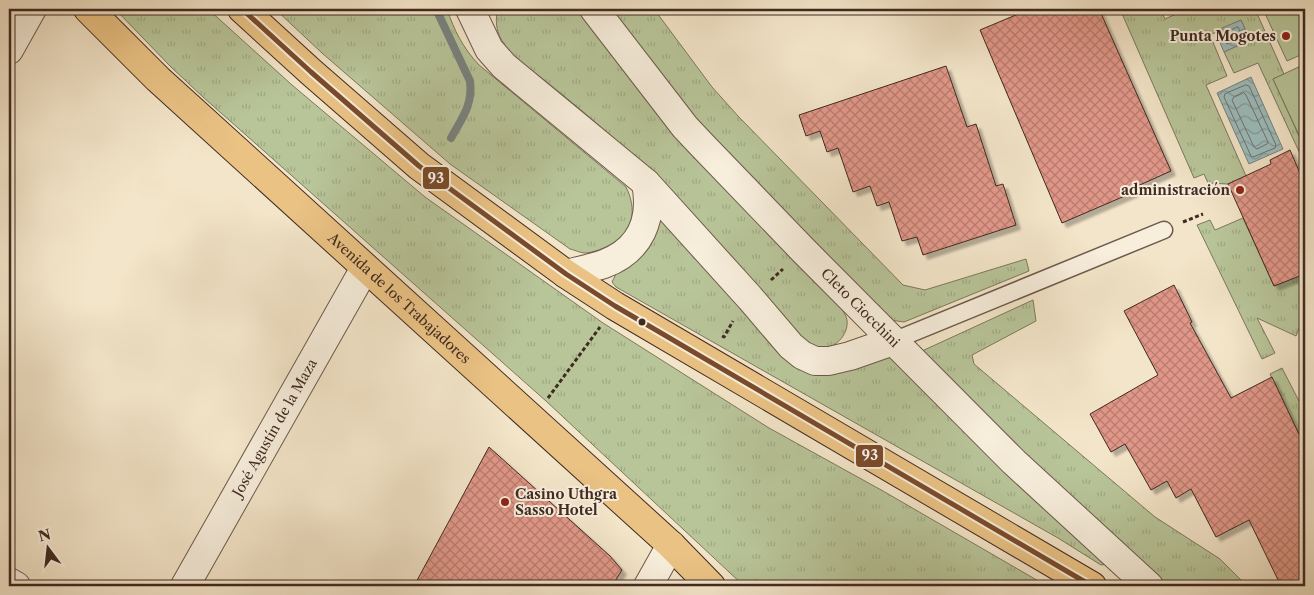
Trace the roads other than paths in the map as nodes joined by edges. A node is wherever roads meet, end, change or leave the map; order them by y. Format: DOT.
graph roads {
  1 [pos="32,9"];
  2 [pos="88,9"];
  3 [pos="242,9"];
  4 [pos="470,9"];
  5 [pos="489,9"];
  6 [pos="594,9"];
  7 [pos="489,49"];
  8 [pos="9,50"];
  9 [pos="646,183"];
  10 [pos="1164,230"];
  11 [pos="365,268"];
  12 [pos="566,274"];
  13 [pos="893,341"];
  14 [pos="671,545"];
  15 [pos="9,582"];
  16 [pos="16,586"];
  17 [pos="185,586"];
  18 [pos="648,586"];
  19 [pos="711,586"];
  20 [pos="1092,586"];
  21 [pos="1149,586"];
  1 -- 8 [label="street"];
  2 -- 11 [label="main road, Avenida de los Trabajadores"];
  3 -- 12 [label="main road"];
  4 -- 7 [label="street"];
  5 -- 7 [label="street"];
  6 -- 13 [label="street, Cleto Ciocchini"];
  7 -- 9 [label="street"];
  9 -- 12 [label="street"];
  9 -- 13 [label="street"];
  10 -- 13 [label="lane"];
  11 -- 14 [label="main road, Avenida de los Trabajadores"];
  11 -- 17 [label="street, José Agustín de la Maza"];
  12 -- 20 [label="main road"];
  13 -- 21 [label="street, Cleto Ciocchini"];
  14 -- 18 [label="street"];
  14 -- 19 [label="main road, Avenida de los Trabajadores"];
  15 -- 16 [label="street"];
}
